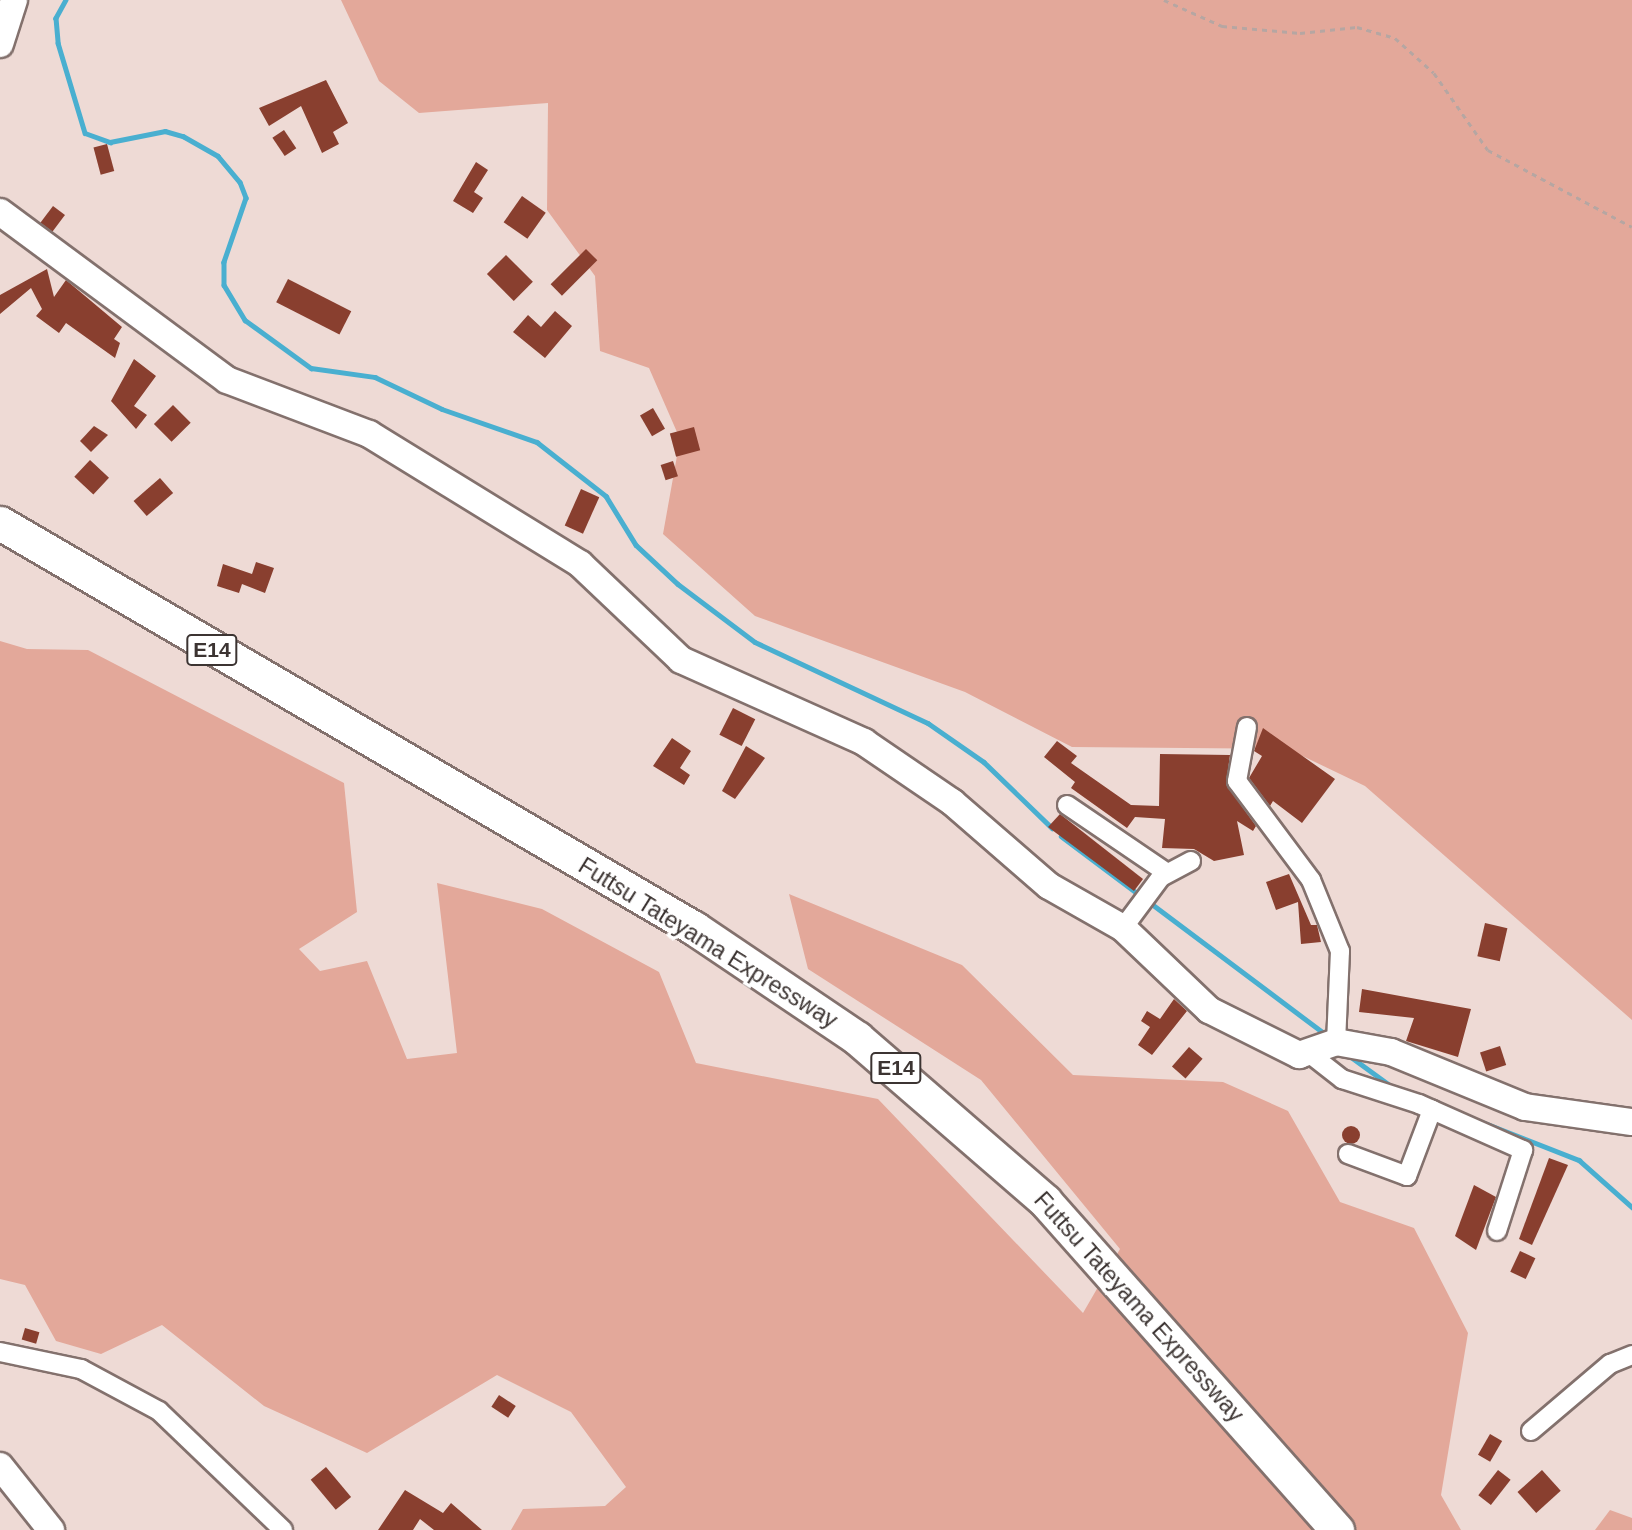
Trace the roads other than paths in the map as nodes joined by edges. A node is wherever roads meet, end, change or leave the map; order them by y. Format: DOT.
graph roads {
  1 [pos="15,0"];
  2 [pos="0,44"];
  3 [pos="0,212"];
  4 [pos="6,527"];
  5 [pos="1247,727"];
  6 [pos="1067,805"];
  7 [pos="1191,861"];
  8 [pos="1167,873"];
  9 [pos="1123,928"];
  10 [pos="1336,1042"];
  11 [pos="1310,1054"];
  12 [pos="1432,1110"];
  13 [pos="1632,1122"];
  14 [pos="1348,1154"];
  15 [pos="1497,1231"];
  16 [pos="0,1352"];
  17 [pos="1632,1355"];
  18 [pos="1531,1431"];
  19 [pos="0,1466"];
  20 [pos="51,1530"];
  21 [pos="283,1530"];
  22 [pos="1337,1530"];
  1 -- 2 [label="street"];
  3 -- 9 [label="street"];
  4 -- 22 [label="highway, Futtsu Tateyama Expressway / E14"];
  5 -- 10 [label="street"];
  6 -- 8 [label="street"];
  7 -- 8 [label="street"];
  8 -- 9 [label="street"];
  9 -- 11 [label="street"];
  10 -- 11 [label="street"];
  10 -- 13 [label="street"];
  11 -- 12 [label="street"];
  12 -- 14 [label="street"];
  12 -- 15 [label="street"];
  16 -- 21 [label="street"];
  17 -- 18 [label="street"];
  19 -- 20 [label="street"];
}
